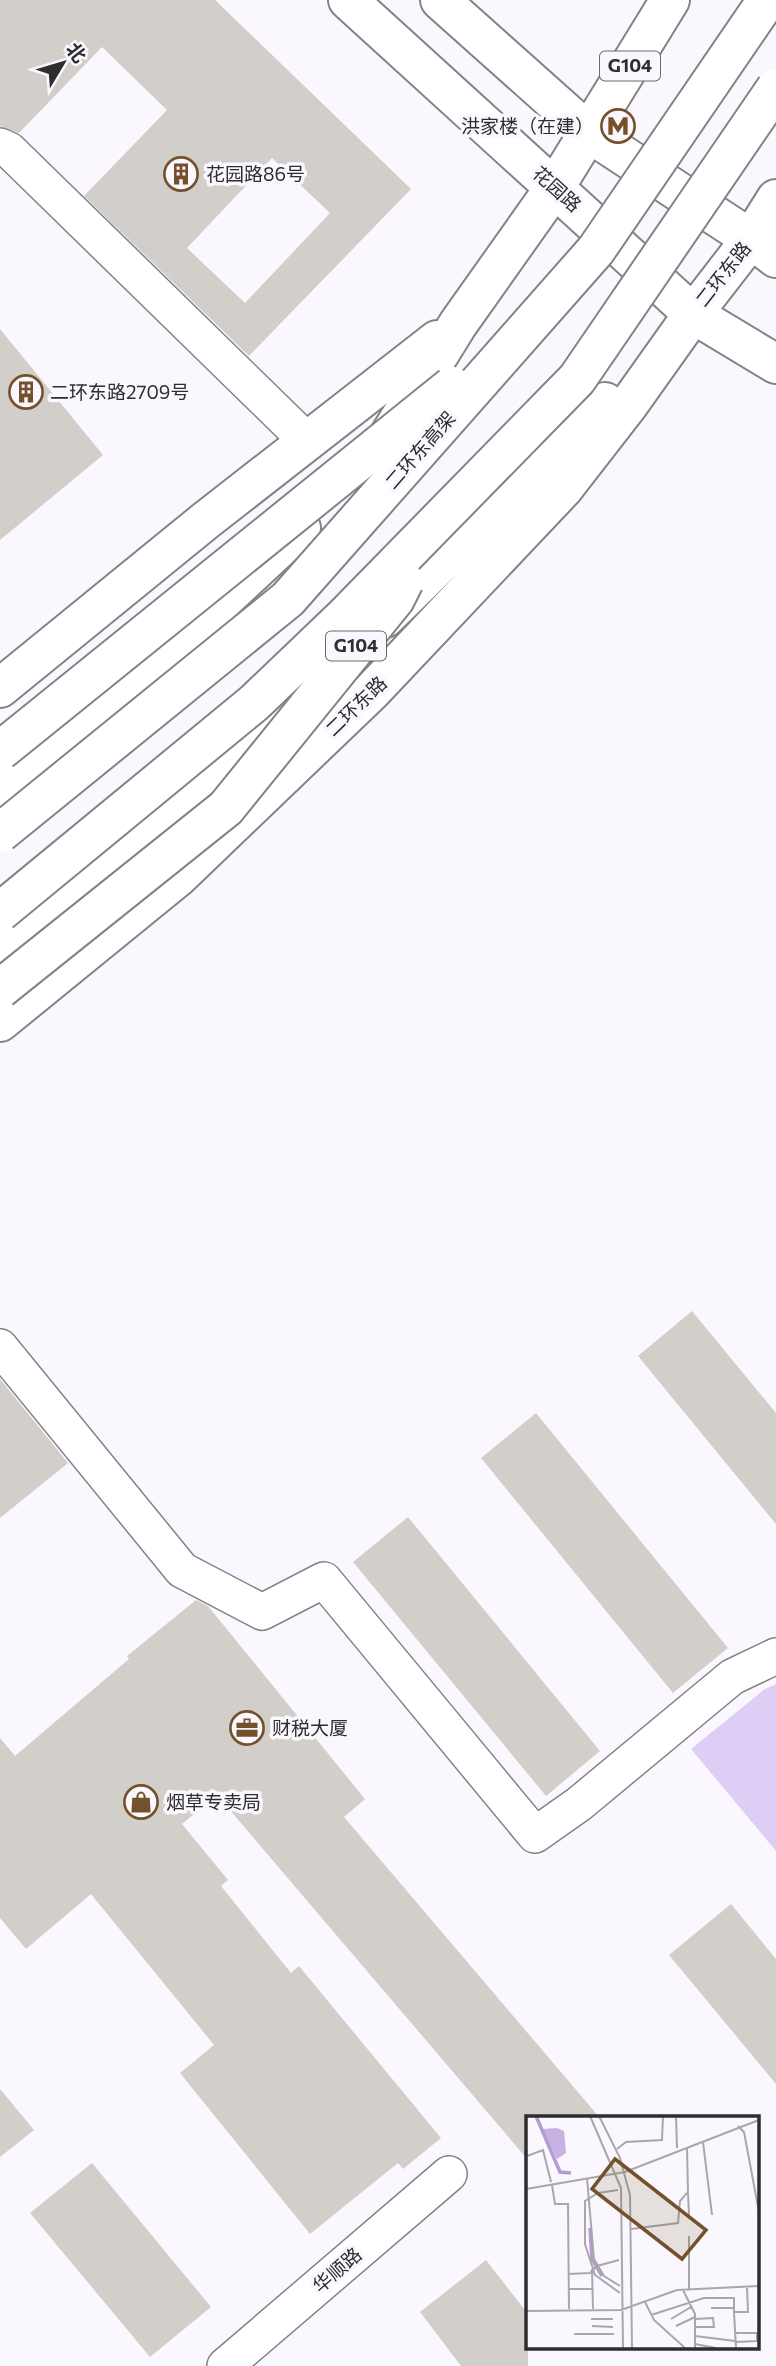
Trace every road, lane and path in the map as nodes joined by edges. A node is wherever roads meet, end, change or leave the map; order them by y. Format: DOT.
graph roads {
  1 [pos="348,0"];
  2 [pos="440,0"];
  3 [pos="670,0"];
  4 [pos="767,0"];
  5 [pos="776,88"];
  6 [pos="589,133"];
  7 [pos="0,146"];
  8 [pos="555,187"];
  9 [pos="776,199"];
  10 [pos="764,249"];
  11 [pos="693,314"];
  12 [pos="535,319"];
  13 [pos="458,324"];
  14 [pos="776,364"];
  15 [pos="307,441"];
  16 [pos="438,521"];
  17 [pos="0,688"];
  18 [pos="0,751"];
  19 [pos="0,791"];
  20 [pos="0,833"];
  21 [pos="0,912"];
  22 [pos="0,956"];
  23 [pos="0,989"];
  24 [pos="0,1022"];
  25 [pos="0,1347"];
  26 [pos="776,1656"];
  27 [pos="449,2174"];
  28 [pos="225,2366"];
  1 -- 8 [label="main road, 花园路"];
  2 -- 6 [label="main road"];
  3 -- 6 [label="main road, G104"];
  4 -- 12 [label="main road, 二环东高架, bridge"];
  5 -- 16 [label="main road, bridge"];
  6 -- 8 [label="main road, G104"];
  6 -- 10 [label="main road"];
  7 -- 15 [label="street"];
  8 -- 11 [label="main road, 花园路"];
  8 -- 13 [label="main road, G104"];
  9 -- 10 [label="main road, 二环东路 / G104"];
  10 -- 11 [label="main road, 二环东路 / G104"];
  11 -- 14 [label="main road, 花园路"];
  11 -- 22 [label="main road, 二环东路 / G104"];
  11 -- 24 [label="main road, 二环东路"];
  12 -- 18 [label="main road, bridge"];
  12 -- 20 [label="main road, 二环东高架, bridge"];
  13 -- 15 [label="main road"];
  13 -- 19 [label="main road, G104"];
  15 -- 17 [label="main road"];
  16 -- 21 [label="main road, bridge"];
  16 -- 23 [label="main road, bridge"];
  25 -- 26 [label="street"];
  27 -- 28 [label="street, 华顺路"];
}
